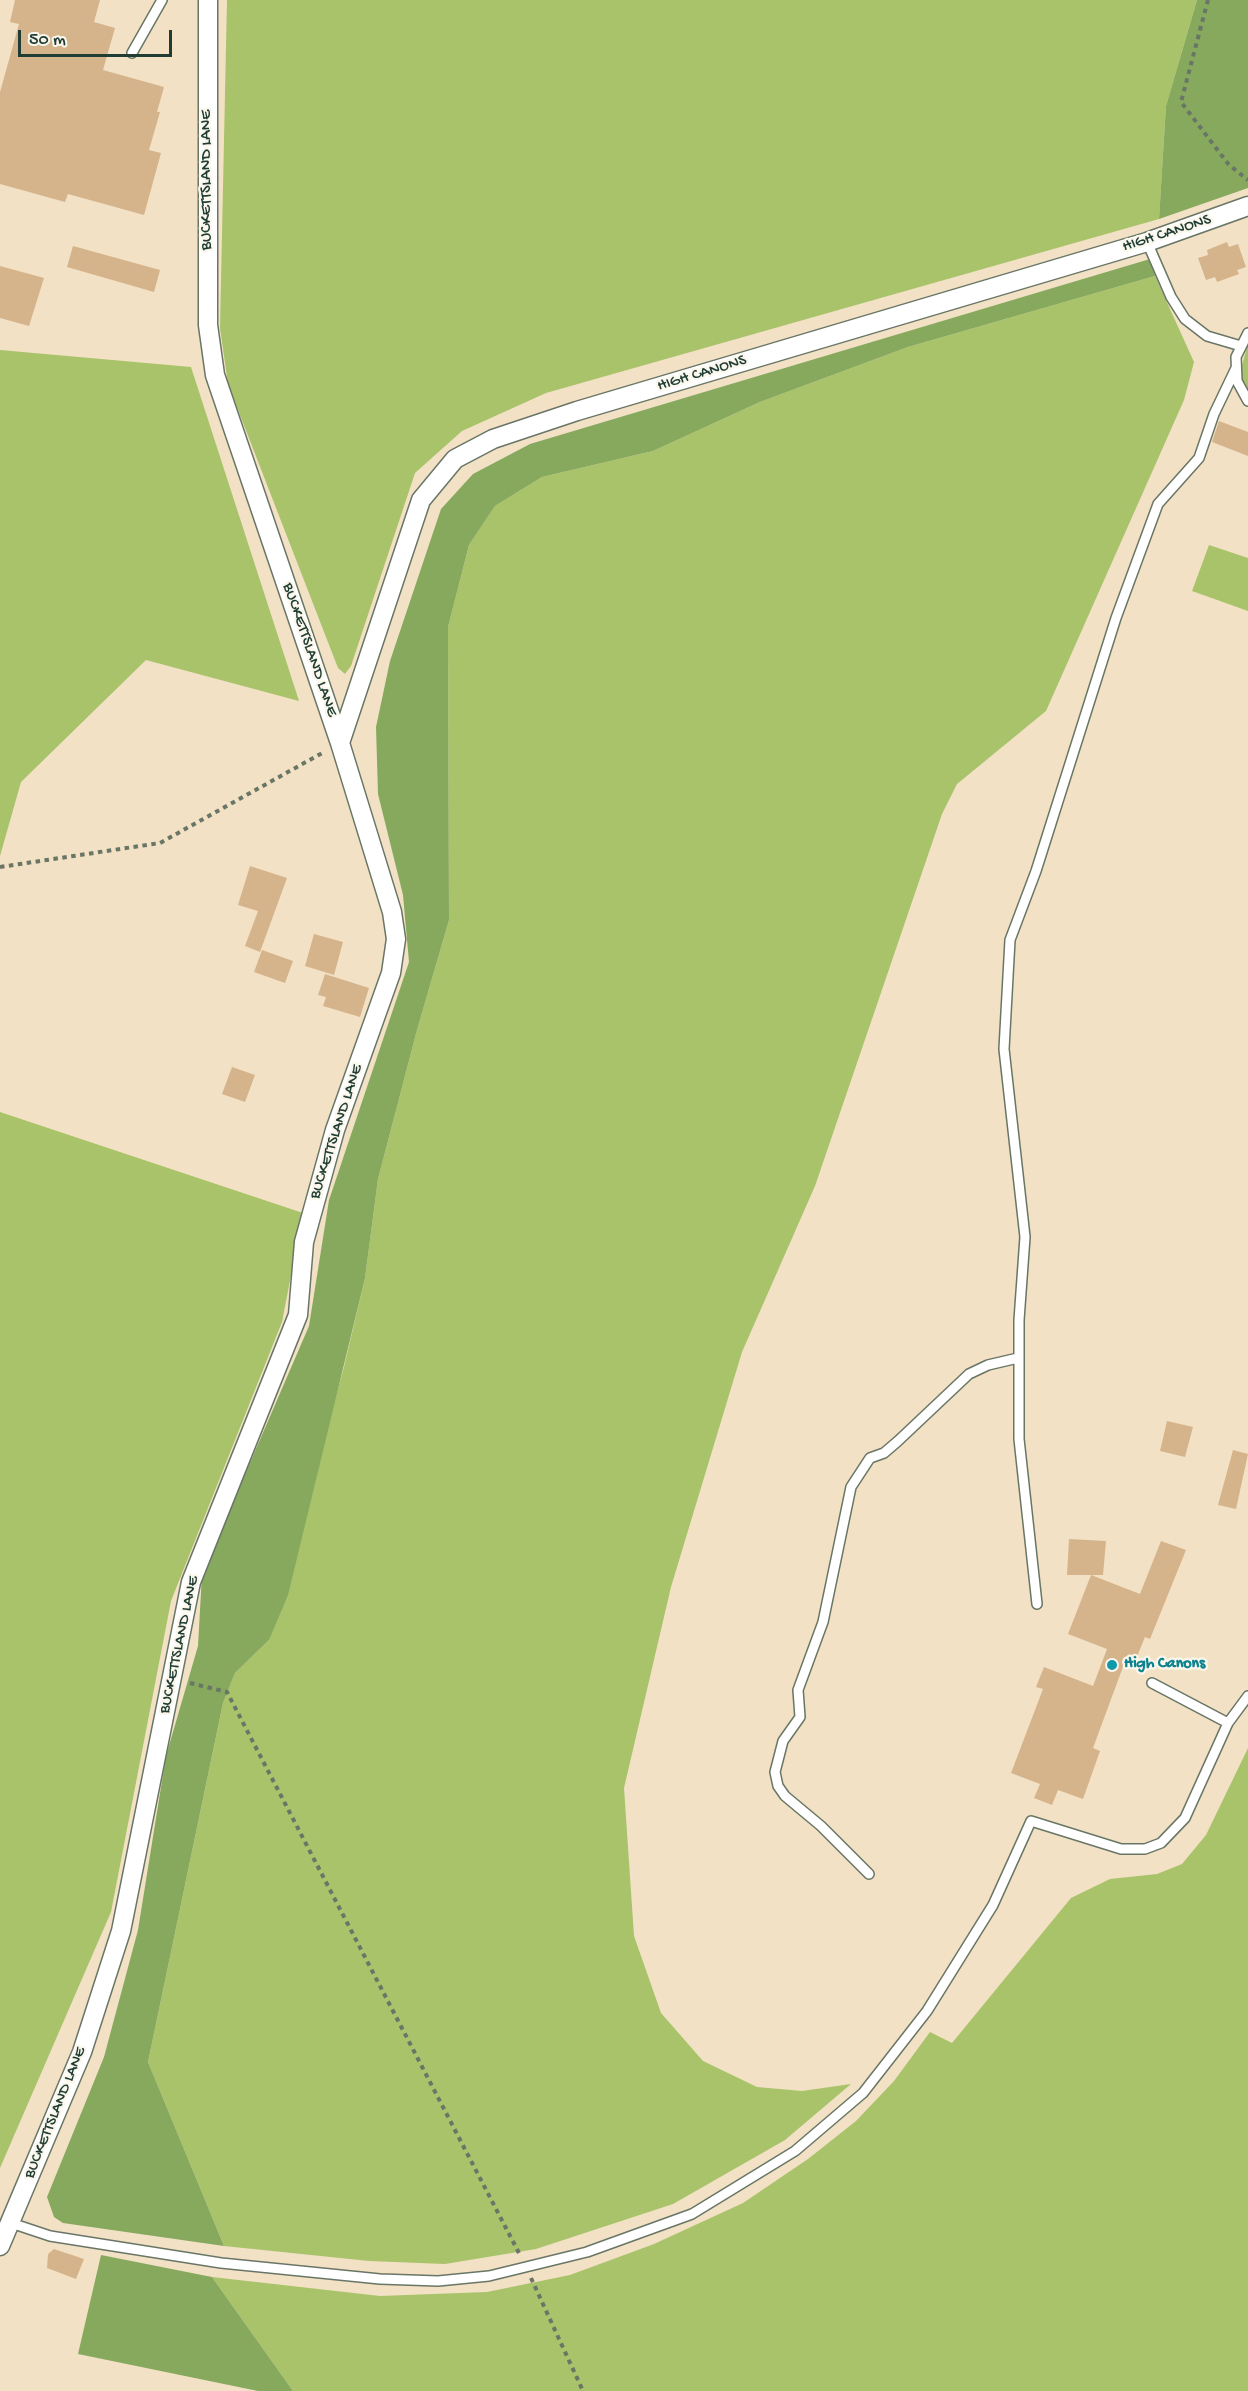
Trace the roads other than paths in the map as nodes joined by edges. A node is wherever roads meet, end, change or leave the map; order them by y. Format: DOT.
graph roads {
  1 [pos="162,0"];
  2 [pos="208,0"];
  3 [pos="132,53"];
  4 [pos="1248,206"];
  5 [pos="1147,242"];
  6 [pos="1248,333"];
  7 [pos="1240,346"];
  8 [pos="1236,368"];
  9 [pos="1248,401"];
  10 [pos="340,743"];
  11 [pos="1018,1358"];
  12 [pos="1037,1604"];
  13 [pos="1152,1683"];
  14 [pos="1248,1696"];
  15 [pos="1228,1723"];
  16 [pos="869,1874"];
  17 [pos="11,2223"];
  18 [pos="0,2246"];
  1 -- 3 [label="lane"];
  2 -- 10 [label="street, BUCKETTSLAND LANE"];
  4 -- 5 [label="street, HIGH CANONS"];
  5 -- 7 [label="lane"];
  5 -- 10 [label="street, HIGH CANONS"];
  6 -- 7 [label="lane"];
  7 -- 8 [label="lane"];
  8 -- 9 [label="lane"];
  8 -- 11 [label="lane"];
  10 -- 17 [label="street, BUCKETTSLAND LANE"];
  11 -- 12 [label="lane"];
  11 -- 16 [label="lane"];
  13 -- 15 [label="lane"];
  14 -- 15 [label="lane"];
  15 -- 17 [label="lane"];
  17 -- 18 [label="street, BUCKETTSLAND LANE"];
}
